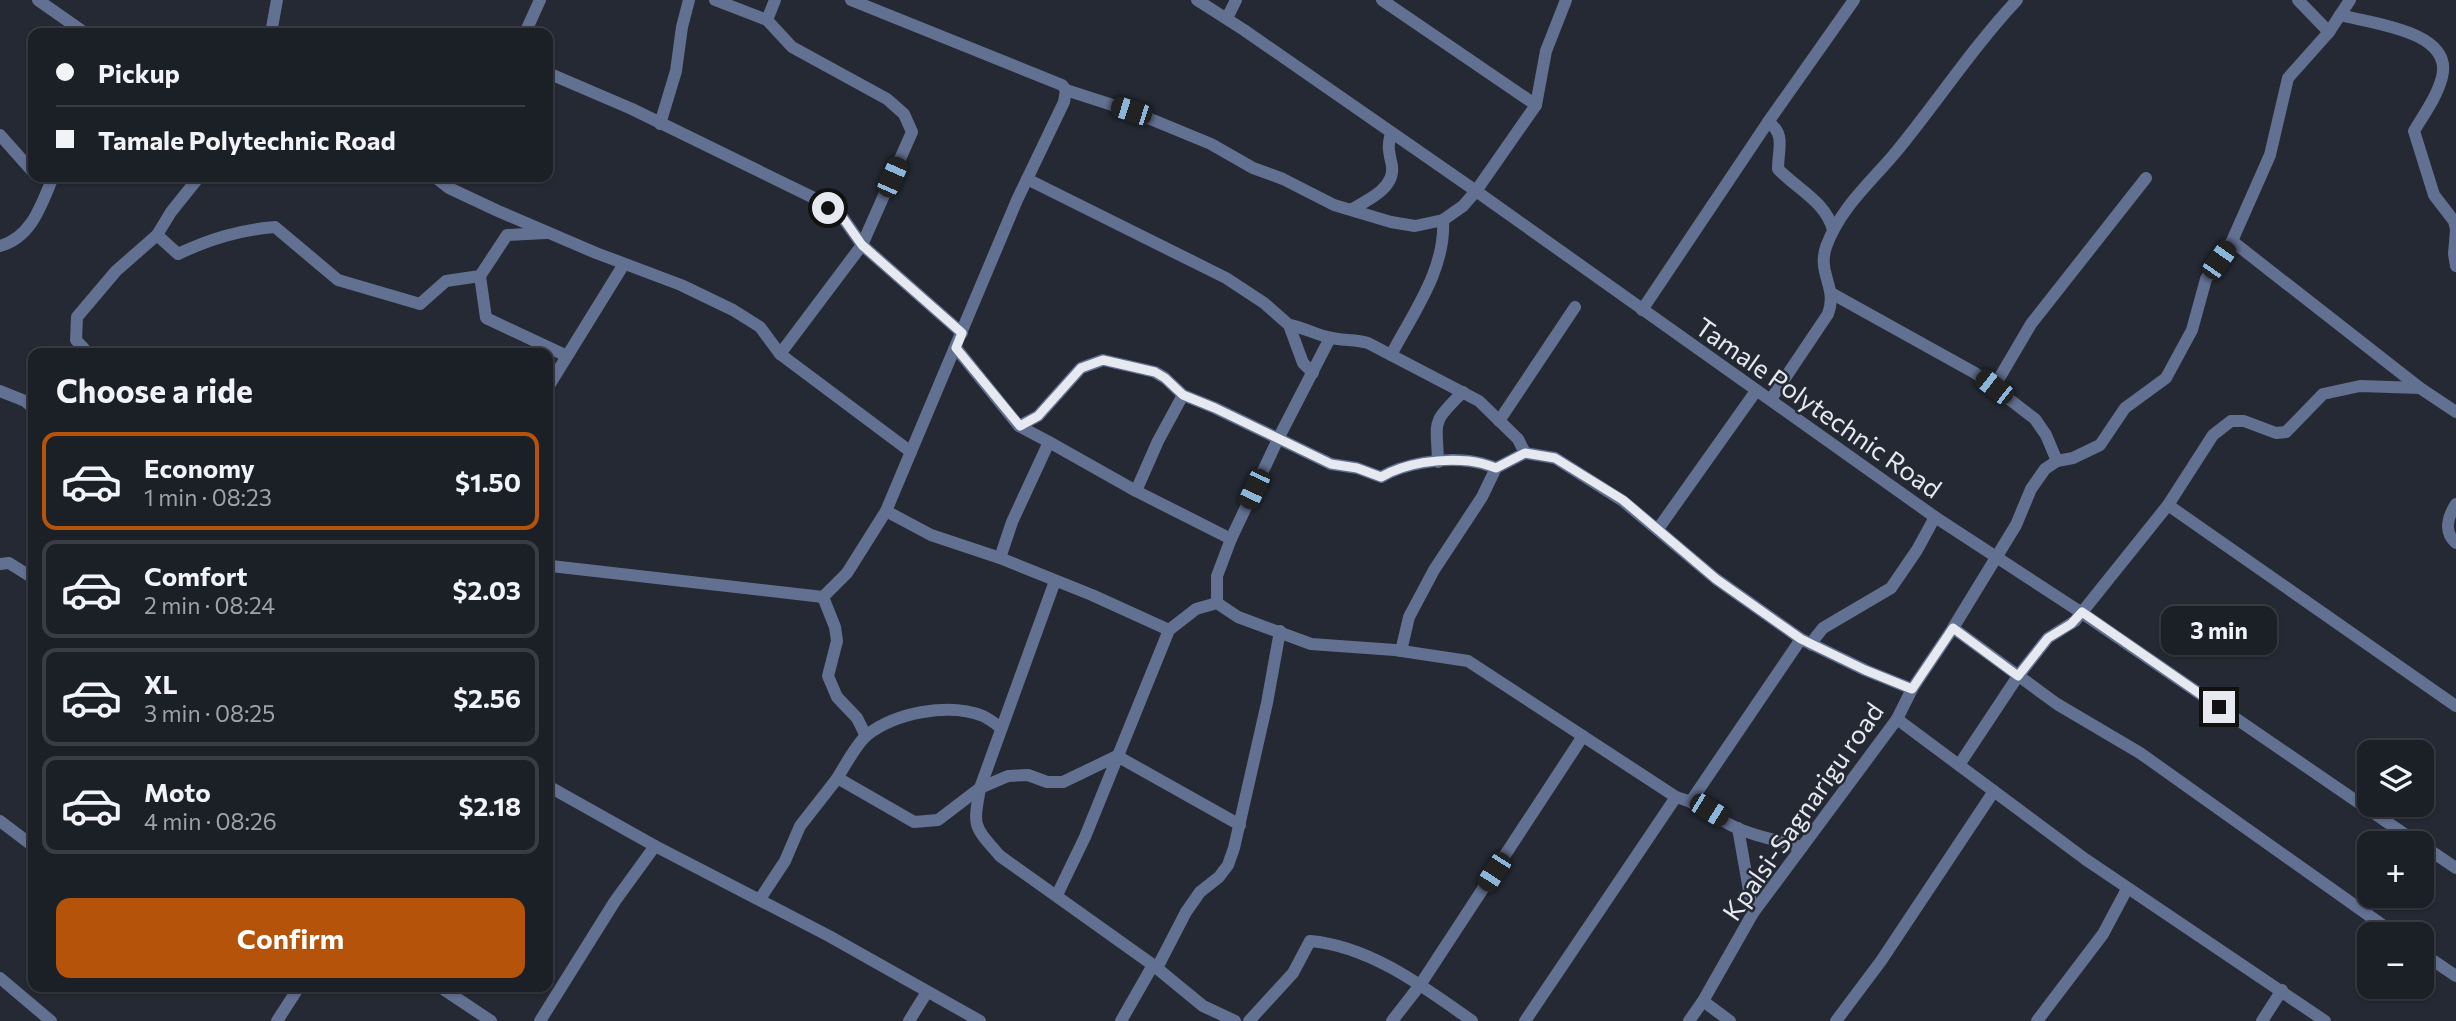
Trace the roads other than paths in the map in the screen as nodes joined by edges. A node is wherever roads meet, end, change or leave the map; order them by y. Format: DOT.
graph roads {
  1 [pos="38,0"];
  2 [pos="277,0"];
  3 [pos="540,0"];
  4 [pos="689,0"];
  5 [pos="715,0"];
  6 [pos="775,0"];
  7 [pos="851,0"];
  8 [pos="1197,0"];
  9 [pos="1236,0"];
  10 [pos="1382,0"];
  11 [pos="1566,0"];
  12 [pos="1854,0"];
  13 [pos="2017,0"];
  14 [pos="2298,0"];
  15 [pos="2350,0"];
  16 [pos="2340,15"];
  17 [pos="1227,18"];
  18 [pos="767,20"];
  19 [pos="78,28"];
  20 [pos="272,28"];
  21 [pos="527,28"];
  22 [pos="2329,32"];
  23 [pos="553,76"];
  24 [pos="1066,90"];
  25 [pos="1536,105"];
  26 [pos="1768,122"];
  27 [pos="660,124"];
  28 [pos="1391,133"];
  29 [pos="0,135"];
  30 [pos="28,166"];
  31 [pos="2146,178"];
  32 [pos="1027,179"];
  33 [pos="195,182"];
  34 [pos="452,182"];
  35 [pos="51,183"];
  36 [pos="1476,191"];
  37 [pos="1352,209"];
  38 [pos="1443,220"];
  39 [pos="1833,230"];
  40 [pos="2456,230"];
  41 [pos="550,232"];
  42 [pos="157,235"];
  43 [pos="2232,242"];
  44 [pos="862,245"];
  45 [pos="0,246"];
  46 [pos="624,264"];
  47 [pos="2456,266"];
  48 [pos="480,275"];
  49 [pos="1831,293"];
  50 [pos="1575,307"];
  51 [pos="1642,310"];
  52 [pos="1289,325"];
  53 [pos="962,333"];
  54 [pos="1330,338"];
  55 [pos="83,348"];
  56 [pos="550,348"];
  57 [pos="956,348"];
  58 [pos="553,349"];
  59 [pos="780,354"];
  60 [pos="1391,355"];
  61 [pos="567,356"];
  62 [pos="1313,373"];
  63 [pos="553,379"];
  64 [pos="1994,387"];
  65 [pos="2420,388"];
  66 [pos="0,391"];
  67 [pos="1756,391"];
  68 [pos="1463,392"];
  69 [pos="1183,395"];
  70 [pos="1771,399"];
  71 [pos="28,404"];
  72 [pos="2456,412"];
  73 [pos="1499,421"];
  74 [pos="1020,426"];
  75 [pos="1278,439"];
  76 [pos="1049,442"];
  77 [pos="911,452"];
  78 [pos="1525,453"];
  79 [pos="2057,461"];
  80 [pos="1438,462"];
  81 [pos="1496,468"];
  82 [pos="1136,491"];
  83 [pos="2456,504"];
  84 [pos="2168,505"];
  85 [pos="886,511"];
  86 [pos="1935,517"];
  87 [pos="1658,529"];
  88 [pos="1231,539"];
  89 [pos="2456,543"];
  90 [pos="1996,555"];
  91 [pos="1000,558"];
  92 [pos="0,564"];
  93 [pos="553,566"];
  94 [pos="28,576"];
  95 [pos="1055,580"];
  96 [pos="823,597"];
  97 [pos="1217,603"];
  98 [pos="2082,612"];
  99 [pos="1953,628"];
  100 [pos="1169,630"];
  101 [pos="1280,631"];
  102 [pos="1807,642"];
  103 [pos="1401,651"];
  104 [pos="2018,676"];
  105 [pos="1912,689"];
  106 [pos="2456,706"];
  107 [pos="1897,719"];
  108 [pos="1001,728"];
  109 [pos="866,736"];
  110 [pos="1583,736"];
  111 [pos="1117,756"];
  112 [pos="1959,765"];
  113 [pos="836,780"];
  114 [pos="980,788"];
  115 [pos="553,789"];
  116 [pos="1994,791"];
  117 [pos="1676,797"];
  118 [pos="1691,801"];
  119 [pos="0,821"];
  120 [pos="1240,825"];
  121 [pos="1738,828"];
  122 [pos="2402,831"];
  123 [pos="28,842"];
  124 [pos="655,846"];
  125 [pos="1802,846"];
  126 [pos="2434,853"];
  127 [pos="2456,868"];
  128 [pos="2127,889"];
  129 [pos="1057,895"];
  130 [pos="760,899"];
  131 [pos="1753,913"];
  132 [pos="2377,922"];
  133 [pos="2434,961"];
  134 [pos="1155,967"];
  135 [pos="2456,976"];
  136 [pos="0,978"];
  137 [pos="1420,985"];
  138 [pos="2282,990"];
  139 [pos="296,992"];
  140 [pos="448,992"];
  141 [pos="927,992"];
  142 [pos="1703,1001"];
  143 [pos="51,1021"];
  144 [pos="277,1021"];
  145 [pos="491,1021"];
  146 [pos="540,1021"];
  147 [pos="909,1021"];
  148 [pos="980,1021"];
  149 [pos="1121,1021"];
  150 [pos="1235,1021"];
  151 [pos="1249,1021"];
  152 [pos="1392,1021"];
  153 [pos="1472,1021"];
  154 [pos="1525,1021"];
  155 [pos="1689,1021"];
  156 [pos="1730,1021"];
  157 [pos="1836,1021"];
  158 [pos="2037,1021"];
  159 [pos="2263,1021"];
  160 [pos="2325,1021"];
  1 -- 19 [label="street"];
  2 -- 20 [label="street"];
  3 -- 21 [label="street"];
  4 -- 27 [label="street"];
  5 -- 18 [label="street"];
  6 -- 18 [label="street"];
  7 -- 24 [label="street"];
  8 -- 17 [label="street, Tamale Polytechnic Road"];
  9 -- 17 [label="street"];
  10 -- 25 [label="street"];
  11 -- 25 [label="street"];
  12 -- 26 [label="street"];
  13 -- 39 [label="street"];
  14 -- 22 [label="street"];
  15 -- 16 [label="street"];
  16 -- 22 [label="street"];
  16 -- 40 [label="street"];
  17 -- 28 [label="street, Tamale Polytechnic Road"];
  18 -- 44 [label="street"];
  22 -- 43 [label="street"];
  23 -- 27 [label="street"];
  24 -- 32 [label="street"];
  24 -- 37 [label="street"];
  25 -- 36 [label="street"];
  26 -- 39 [label="street"];
  26 -- 51 [label="street"];
  27 -- 44 [label="street"];
  28 -- 36 [label="street, Tamale Polytechnic Road"];
  28 -- 37 [label="street"];
  29 -- 30 [label="street"];
  31 -- 64 [label="street"];
  32 -- 52 [label="street"];
  32 -- 53 [label="street"];
  33 -- 42 [label="street"];
  34 -- 41 [label="street"];
  35 -- 45 [label="street"];
  36 -- 38 [label="street"];
  36 -- 51 [label="street, Tamale Polytechnic Road"];
  37 -- 38 [label="street"];
  38 -- 60 [label="street"];
  39 -- 49 [label="street"];
  40 -- 47 [label="street"];
  41 -- 46 [label="street"];
  41 -- 48 [label="street"];
  42 -- 48 [label="street"];
  42 -- 55 [label="street"];
  43 -- 65 [label="street"];
  43 -- 79 [label="street"];
  44 -- 53 [label="street"];
  44 -- 59 [label="street"];
  46 -- 59 [label="street"];
  46 -- 61 [label="street"];
  48 -- 56 [label="street"];
  49 -- 64 [label="street"];
  49 -- 70 [label="street"];
  50 -- 73 [label="street"];
  51 -- 67 [label="street, Tamale Polytechnic Road"];
  52 -- 54 [label="street"];
  52 -- 62 [label="street"];
  53 -- 57 [label="street"];
  54 -- 60 [label="street"];
  54 -- 62 [label="street"];
  57 -- 74 [label="street"];
  57 -- 77 [label="street"];
  58 -- 61 [label="street"];
  59 -- 77 [label="street"];
  60 -- 68 [label="street"];
  61 -- 63 [label="street"];
  62 -- 75 [label="street"];
  64 -- 79 [label="street"];
  65 -- 72 [label="street"];
  65 -- 84 [label="street"];
  66 -- 71 [label="street"];
  67 -- 70 [label="street, Tamale Polytechnic Road"];
  67 -- 87 [label="street"];
  68 -- 73 [label="street"];
  68 -- 80 [label="street"];
  69 -- 74 [label="street"];
  69 -- 75 [label="street"];
  69 -- 82 [label="street"];
  70 -- 86 [label="street, Tamale Polytechnic Road"];
  73 -- 78 [label="street"];
  74 -- 76 [label="street"];
  75 -- 80 [label="street"];
  75 -- 88 [label="street"];
  76 -- 82 [label="street"];
  76 -- 91 [label="street"];
  77 -- 85 [label="street"];
  78 -- 81 [label="street"];
  78 -- 87 [label="street"];
  79 -- 90 [label="street, Kpalsi-Sagnarigu road"];
  80 -- 81 [label="street"];
  81 -- 103 [label="street"];
  82 -- 88 [label="street"];
  83 -- 89 [label="street"];
  84 -- 98 [label="street"];
  84 -- 106 [label="street"];
  85 -- 91 [label="street"];
  85 -- 96 [label="street"];
  86 -- 90 [label="street, Tamale Polytechnic Road"];
  86 -- 102 [label="street"];
  87 -- 102 [label="street"];
  88 -- 97 [label="street"];
  90 -- 98 [label="street, Tamale Polytechnic Road"];
  90 -- 99 [label="street, Kpalsi-Sagnarigu road"];
  91 -- 95 [label="street"];
  92 -- 94 [label="street"];
  93 -- 96 [label="street"];
  95 -- 100 [label="street"];
  95 -- 108 [label="street"];
  96 -- 109 [label="street"];
  97 -- 100 [label="street"];
  97 -- 101 [label="street"];
  98 -- 104 [label="street"];
  98 -- 122 [label="street, Tamale Polytechnic Road"];
  99 -- 104 [label="street"];
  99 -- 105 [label="street, Kpalsi-Sagnarigu road"];
  100 -- 111 [label="street"];
  101 -- 103 [label="street"];
  101 -- 120 [label="street"];
  102 -- 105 [label="street"];
  102 -- 118 [label="street"];
  103 -- 110 [label="street"];
  104 -- 112 [label="street"];
  104 -- 132 [label="street"];
  105 -- 107 [label="street, Kpalsi-Sagnarigu road"];
  107 -- 112 [label="street"];
  107 -- 125 [label="street, Kpalsi-Sagnarigu road"];
  108 -- 109 [label="street"];
  108 -- 114 [label="street"];
  109 -- 113 [label="street"];
  110 -- 117 [label="street"];
  110 -- 137 [label="street"];
  111 -- 114 [label="street"];
  111 -- 120 [label="street"];
  111 -- 129 [label="street"];
  112 -- 116 [label="street"];
  113 -- 114 [label="street"];
  113 -- 130 [label="street"];
  114 -- 129 [label="street"];
  115 -- 124 [label="street"];
  116 -- 128 [label="street"];
  116 -- 157 [label="street"];
  117 -- 118 [label="street"];
  117 -- 154 [label="street"];
  118 -- 121 [label="street"];
  119 -- 123 [label="street"];
  120 -- 134 [label="street"];
  121 -- 125 [label="street"];
  121 -- 131 [label="street"];
  124 -- 130 [label="street"];
  124 -- 146 [label="street"];
  125 -- 131 [label="street, Kpalsi-Sagnarigu road"];
  126 -- 127 [label="street, Tamale Polytechnic Road"];
  128 -- 138 [label="street"];
  128 -- 158 [label="street"];
  129 -- 134 [label="street"];
  130 -- 141 [label="street"];
  131 -- 142 [label="street, Kpalsi-Sagnarigu road"];
  133 -- 135 [label="street"];
  134 -- 149 [label="street"];
  134 -- 150 [label="street"];
  136 -- 143 [label="street"];
  137 -- 151 [label="street"];
  137 -- 152 [label="street"];
  137 -- 153 [label="street"];
  138 -- 159 [label="street"];
  138 -- 160 [label="street"];
  139 -- 144 [label="street"];
  140 -- 145 [label="street"];
  141 -- 147 [label="street"];
  141 -- 148 [label="street"];
  142 -- 155 [label="street, Kpalsi-Sagnarigu road"];
  142 -- 156 [label="street"];
}
